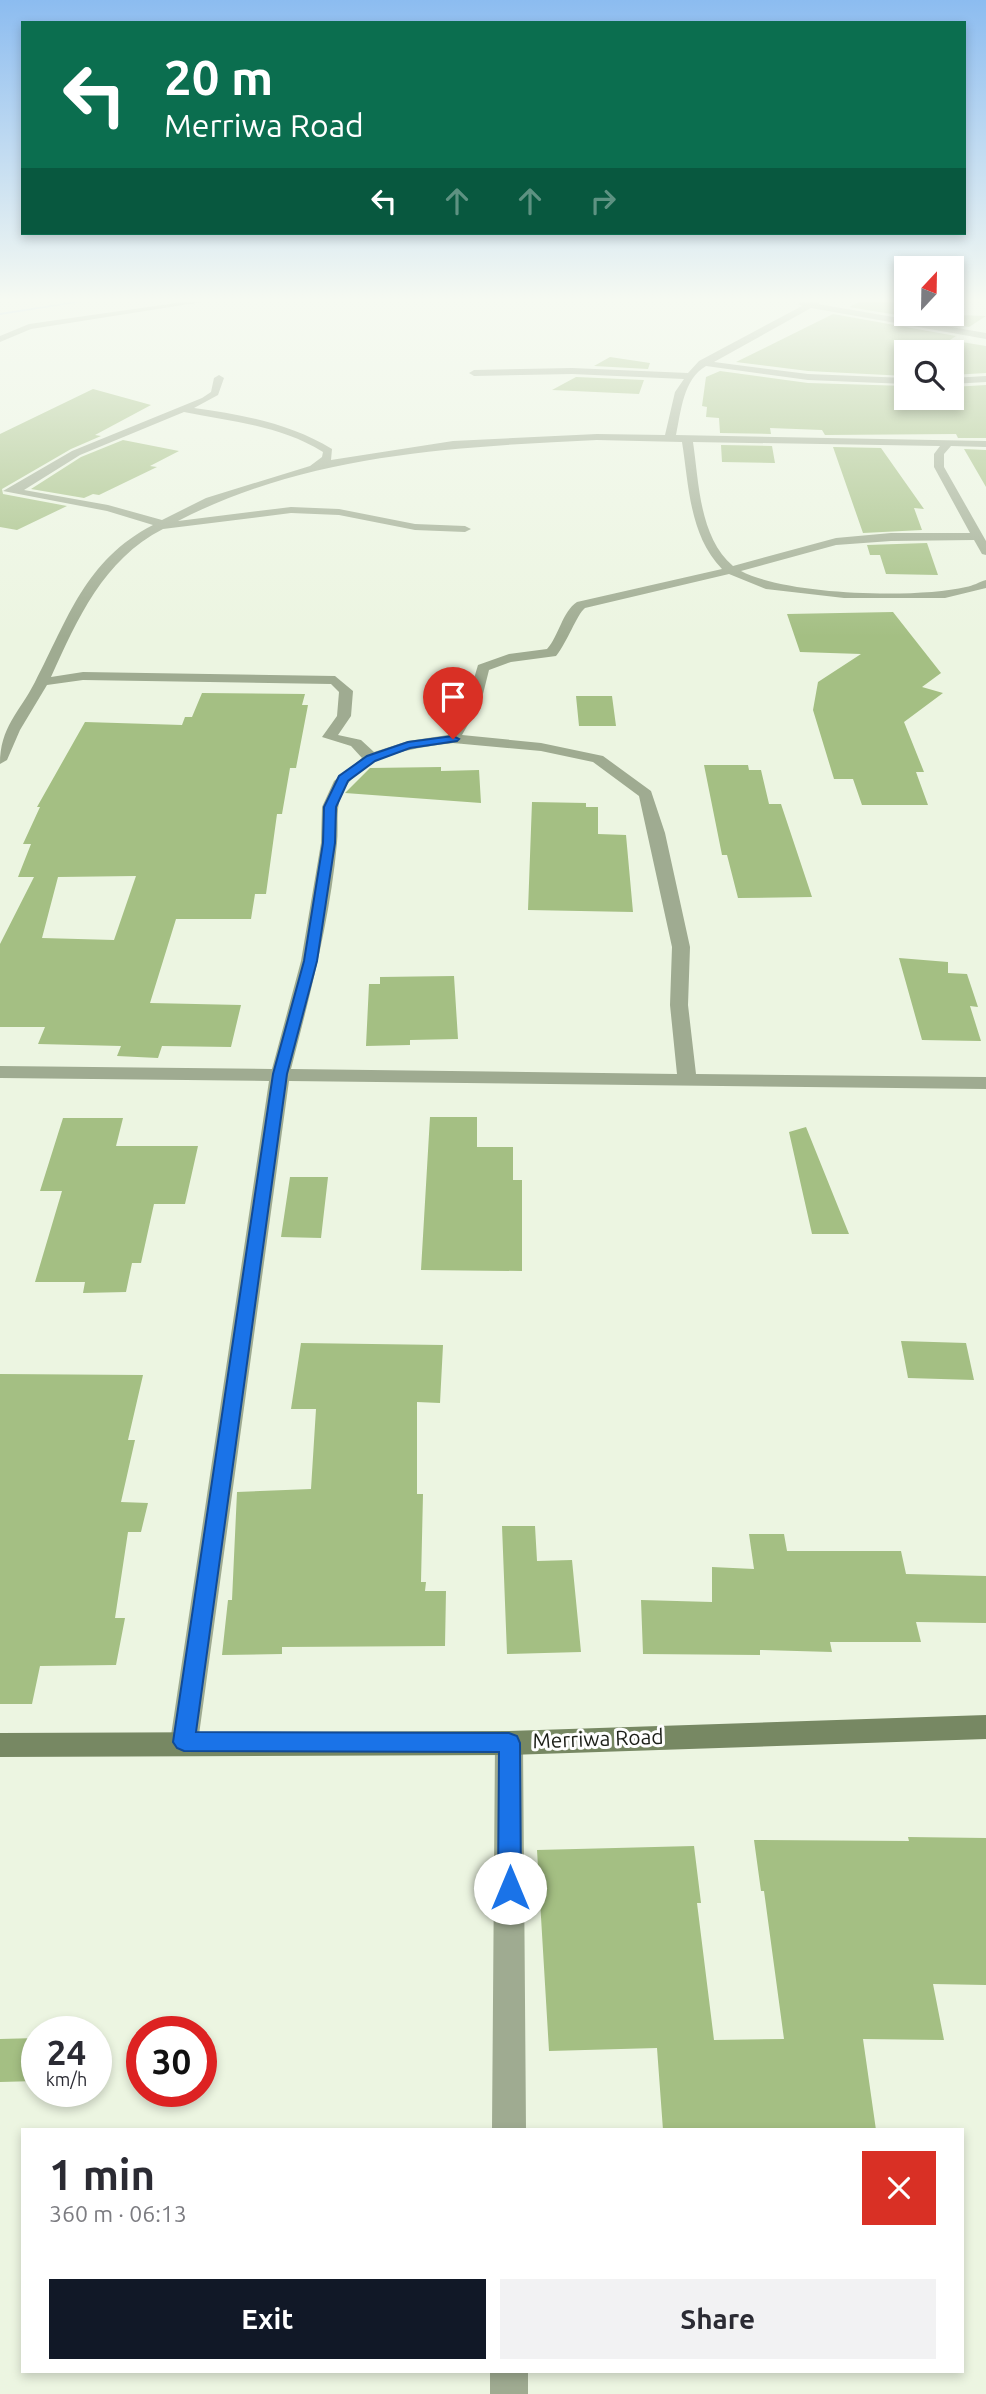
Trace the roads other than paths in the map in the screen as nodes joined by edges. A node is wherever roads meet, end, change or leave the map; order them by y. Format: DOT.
graph roads {
  1 [pos="176,414"];
  2 [pos="209,414"];
  3 [pos="675,414"];
  4 [pos="670,438"];
  5 [pos="687,438"];
  6 [pos="948,443"];
  7 [pos="986,444"];
  8 [pos="315,467"];
  9 [pos="0,490"];
  10 [pos="14,492"];
  11 [pos="157,526"];
  12 [pos="465,529"];
  13 [pos="982,542"];
  14 [pos="730,569"];
  15 [pos="986,584"];
  16 [pos="42,682"];
  17 [pos="7,730"];
  18 [pos="453,739"];
  19 [pos="371,758"];
  20 [pos="0,760"];
  21 [pos="0,1072"];
  22 [pos="280,1074"];
  23 [pos="687,1080"];
  24 [pos="986,1083"];
  25 [pos="986,1727"];
  26 [pos="184,1742"];
  27 [pos="509,1743"];
  28 [pos="0,1745"];
  29 [pos="509,2128"];
  30 [pos="509,2373"];
  31 [pos="509,2394"];
  1 -- 10 [label="street"];
  2 -- 8 [label="street"];
  3 -- 4 [label="street"];
  4 -- 5 [label="street"];
  4 -- 8 [label="street"];
  5 -- 6 [label="street"];
  5 -- 14 [label="street"];
  6 -- 7 [label="street"];
  6 -- 13 [label="street"];
  8 -- 11 [label="street"];
  9 -- 10 [label="street"];
  10 -- 11 [label="street"];
  11 -- 12 [label="street"];
  11 -- 16 [label="street"];
  13 -- 14 [label="street"];
  14 -- 15 [label="street"];
  14 -- 18 [label="street"];
  16 -- 17 [label="street"];
  16 -- 19 [label="street"];
  17 -- 20 [label="street"];
  18 -- 19 [label="street"];
  18 -- 23 [label="street"];
  19 -- 22 [label="street"];
  21 -- 22 [label="street"];
  22 -- 23 [label="street"];
  22 -- 26 [label="street"];
  23 -- 24 [label="street"];
  25 -- 27 [label="street, Merriwa Road"];
  26 -- 27 [label="street, Merriwa Road"];
  26 -- 28 [label="street, Merriwa Road"];
  27 -- 29 [label="street"];
  30 -- 31 [label="street"];
}
